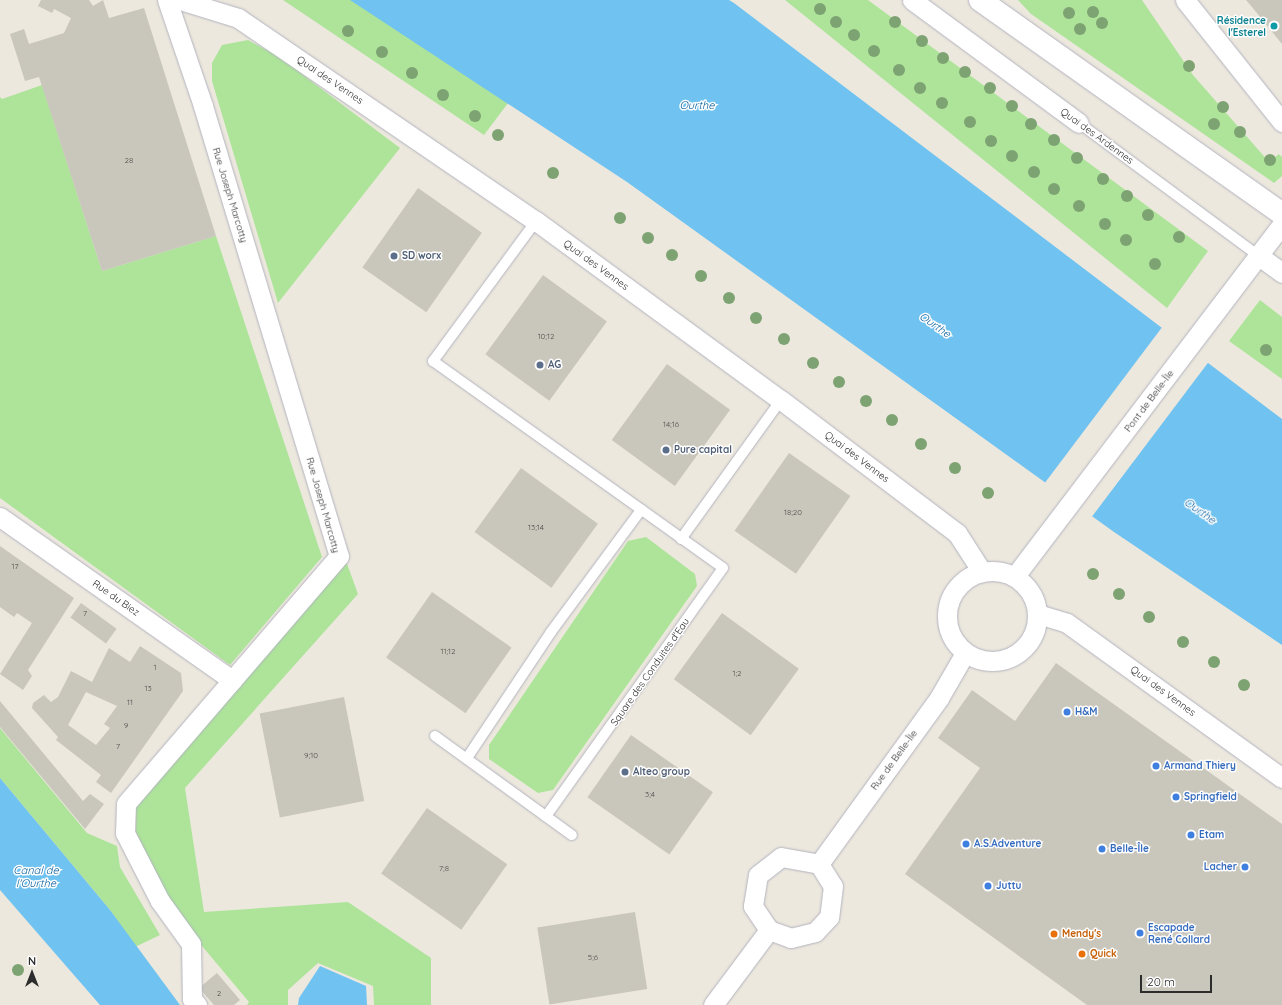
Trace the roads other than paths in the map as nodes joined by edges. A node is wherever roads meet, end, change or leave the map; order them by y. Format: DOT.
graph roads {
  1 [pos="168,0"];
  2 [pos="180,0"];
  3 [pos="912,0"];
  4 [pos="1185,0"];
  5 [pos="986,2"];
  6 [pos="1282,122"];
  7 [pos="1079,123"];
  8 [pos="1282,214"];
  9 [pos="536,221"];
  10 [pos="1282,224"];
  11 [pos="1259,256"];
  12 [pos="1282,273"];
  13 [pos="781,400"];
  14 [pos="641,510"];
  15 [pos="0,517"];
  16 [pos="681,539"];
  17 [pos="982,572"];
  18 [pos="1015,576"];
  19 [pos="1038,614"];
  20 [pos="965,653"];
  21 [pos="232,680"];
  22 [pos="435,736"];
  23 [pos="467,758"];
  24 [pos="1282,778"];
  25 [pos="546,816"];
  26 [pos="572,834"];
  27 [pos="819,864"];
  28 [pos="769,930"];
  29 [pos="196,1005"];
  30 [pos="713,1005"];
  1 -- 21 [label="street, Rue Joseph Marcotty"];
  2 -- 9 [label="street, Quai des Vennes"];
  3 -- 7 [label="street, Quai des Ardennes"];
  4 -- 6 [label="street"];
  5 -- 8 [label="main road"];
  7 -- 11 [label="lane, Quai des Ardennes"];
  9 -- 13 [label="street, Quai des Vennes"];
  9 -- 14 [label="lane, Square des Conduites d'Eau"];
  10 -- 11 [label="street, Pont de Belle-Île"];
  11 -- 12 [label="street, Quai des Ardennes"];
  11 -- 18 [label="street, Pont de Belle-Île"];
  13 -- 16 [label="lane"];
  13 -- 17 [label="street, Quai des Vennes"];
  14 -- 16 [label="lane, Square des Conduites d'Eau"];
  14 -- 23 [label="lane"];
  15 -- 21 [label="street, Rue du Biez"];
  16 -- 25 [label="lane, Square des Conduites d'Eau"];
  17 -- 18 [label="street"];
  17 -- 20 [label="street"];
  18 -- 19 [label="street"];
  19 -- 20 [label="street"];
  19 -- 24 [label="street, Quai des Vennes"];
  20 -- 27 [label="street, Rue de Belle-Île"];
  21 -- 29 [label="street, Rue Joseph Marcotty"];
  22 -- 23 [label="lane"];
  23 -- 25 [label="lane"];
  25 -- 26 [label="lane"];
  27 -- 28 [label="street"];
  27 -- 28 [label="street"];
  28 -- 30 [label="street"];
}
